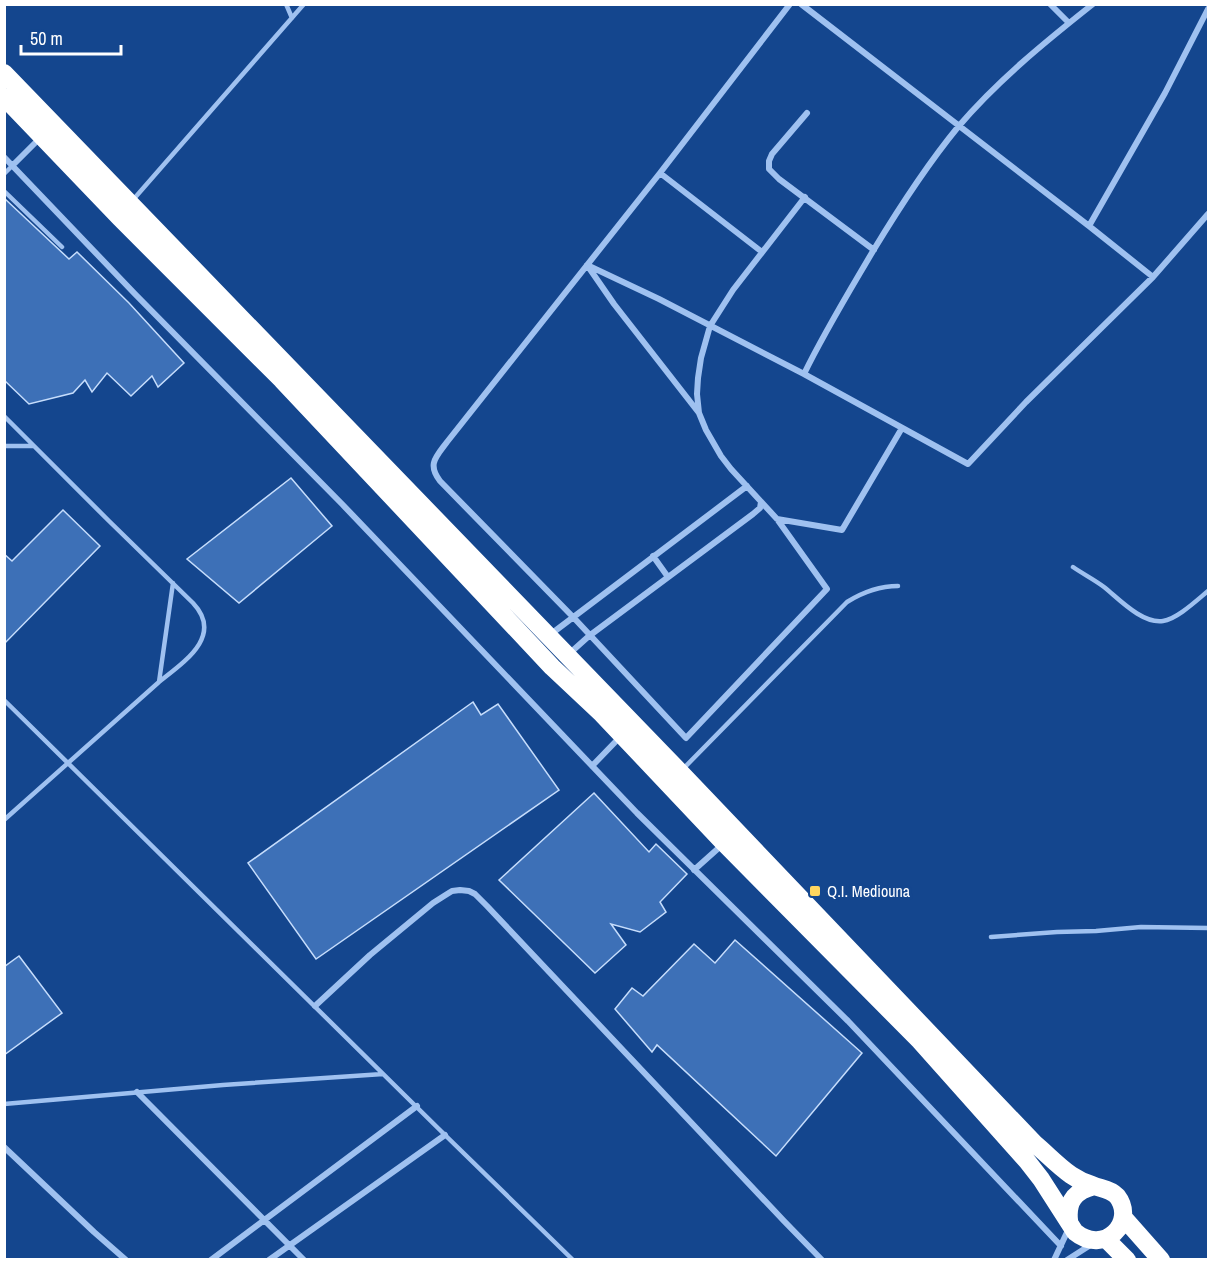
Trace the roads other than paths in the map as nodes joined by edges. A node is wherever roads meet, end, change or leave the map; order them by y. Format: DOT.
graph roads {
  1 [pos="286,4"];
  2 [pos="304,4"];
  3 [pos="790,4"];
  4 [pos="801,4"];
  5 [pos="1050,4"];
  6 [pos="1093,4"];
  7 [pos="1209,9"];
  8 [pos="292,18"];
  9 [pos="1069,23"];
  10 [pos="4,73"];
  11 [pos="4,97"];
  12 [pos="807,113"];
  13 [pos="959,127"];
  14 [pos="42,136"];
  15 [pos="4,157"];
  16 [pos="13,165"];
  17 [pos="660,173"];
  18 [pos="4,174"];
  19 [pos="4,191"];
  20 [pos="805,197"];
  21 [pos="130,203"];
  22 [pos="1209,214"];
  23 [pos="1089,226"];
  24 [pos="62,247"];
  25 [pos="874,250"];
  26 [pos="762,252"];
  27 [pos="587,266"];
  28 [pos="1153,277"];
  29 [pos="710,326"];
  30 [pos="804,374"];
  31 [pos="699,413"];
  32 [pos="4,416"];
  33 [pos="902,428"];
  34 [pos="4,446"];
  35 [pos="33,446"];
  36 [pos="747,486"];
  37 [pos="761,502"];
  38 [pos="777,519"];
  39 [pos="653,556"];
  40 [pos="1073,567"];
  41 [pos="668,577"];
  42 [pos="173,583"];
  43 [pos="898,586"];
  44 [pos="1209,591"];
  45 [pos="574,618"];
  46 [pos="548,636"];
  47 [pos="589,636"];
  48 [pos="567,655"];
  49 [pos="159,682"];
  50 [pos="4,700"];
  51 [pos="622,735"];
  52 [pos="68,764"];
  53 [pos="592,766"];
  54 [pos="680,772"];
  55 [pos="4,820"];
  56 [pos="724,843"];
  57 [pos="694,870"];
  58 [pos="1209,928"];
  59 [pos="991,937"];
  60 [pos="315,1006"];
  61 [pos="383,1074"];
  62 [pos="137,1092"];
  63 [pos="4,1104"];
  64 [pos="417,1106"];
  65 [pos="445,1136"];
  66 [pos="4,1147"];
  67 [pos="1094,1186"];
  68 [pos="1123,1216"];
  69 [pos="264,1220"];
  70 [pos="1069,1223"];
  71 [pos="1102,1240"];
  72 [pos="289,1245"];
  73 [pos="1061,1246"];
  74 [pos="126,1260"];
  75 [pos="211,1260"];
  76 [pos="269,1260"];
  77 [pos="304,1260"];
  78 [pos="573,1260"];
  79 [pos="822,1260"];
  80 [pos="1054,1260"];
  81 [pos="1067,1260"];
  82 [pos="1127,1260"];
  83 [pos="1161,1260"];
  1 -- 8 [label="lane"];
  2 -- 8 [label="lane"];
  3 -- 17 [label="street"];
  4 -- 13 [label="street"];
  5 -- 9 [label="street"];
  6 -- 9 [label="street"];
  7 -- 23 [label="street"];
  8 -- 21 [label="lane"];
  9 -- 13 [label="street"];
  10 -- 21 [label="highway"];
  11 -- 14 [label="highway"];
  12 -- 20 [label="street"];
  13 -- 23 [label="street"];
  13 -- 25 [label="street"];
  14 -- 16 [label="street"];
  14 -- 51 [label="highway"];
  15 -- 16 [label="street"];
  16 -- 18 [label="lane"];
  16 -- 53 [label="street"];
  17 -- 26 [label="street"];
  17 -- 27 [label="street"];
  19 -- 24 [label="lane"];
  20 -- 25 [label="street"];
  20 -- 26 [label="street"];
  21 -- 46 [label="highway"];
  22 -- 28 [label="street"];
  23 -- 28 [label="street"];
  25 -- 30 [label="street"];
  26 -- 29 [label="street"];
  27 -- 29 [label="street"];
  27 -- 31 [label="street"];
  27 -- 45 [label="street"];
  28 -- 33 [label="street"];
  29 -- 30 [label="street"];
  29 -- 31 [label="street"];
  30 -- 33 [label="street"];
  31 -- 36 [label="street"];
  32 -- 35 [label="lane"];
  33 -- 38 [label="street"];
  34 -- 35 [label="lane"];
  35 -- 42 [label="lane"];
  36 -- 37 [label="street"];
  36 -- 39 [label="street"];
  37 -- 38 [label="street"];
  37 -- 41 [label="street"];
  38 -- 47 [label="street"];
  39 -- 41 [label="street"];
  39 -- 45 [label="street"];
  40 -- 44 [label="lane"];
  41 -- 47 [label="street"];
  42 -- 49 [label="lane"];
  42 -- 49 [label="lane"];
  43 -- 54 [label="lane"];
  45 -- 46 [label="street"];
  45 -- 47 [label="street"];
  46 -- 48 [label="highway"];
  47 -- 48 [label="street"];
  48 -- 54 [label="highway"];
  49 -- 52 [label="lane"];
  50 -- 52 [label="lane"];
  51 -- 53 [label="street"];
  51 -- 56 [label="highway"];
  52 -- 55 [label="lane"];
  52 -- 60 [label="lane"];
  53 -- 57 [label="street"];
  54 -- 67 [label="highway"];
  56 -- 57 [label="street"];
  56 -- 70 [label="highway"];
  57 -- 73 [label="street"];
  58 -- 59 [label="lane"];
  60 -- 61 [label="lane"];
  60 -- 79 [label="street"];
  61 -- 62 [label="lane"];
  61 -- 64 [label="lane"];
  62 -- 63 [label="lane"];
  62 -- 69 [label="street"];
  64 -- 65 [label="lane"];
  64 -- 69 [label="street"];
  65 -- 72 [label="street"];
  65 -- 78 [label="lane"];
  66 -- 74 [label="street"];
  67 -- 68 [label="highway"];
  67 -- 70 [label="highway"];
  68 -- 71 [label="highway"];
  68 -- 83 [label="highway"];
  69 -- 72 [label="street"];
  69 -- 75 [label="street"];
  70 -- 71 [label="highway"];
  70 -- 73 [label="street"];
  71 -- 81 [label="street"];
  71 -- 82 [label="highway"];
  72 -- 76 [label="street"];
  72 -- 77 [label="street"];
  73 -- 80 [label="street"];
}
